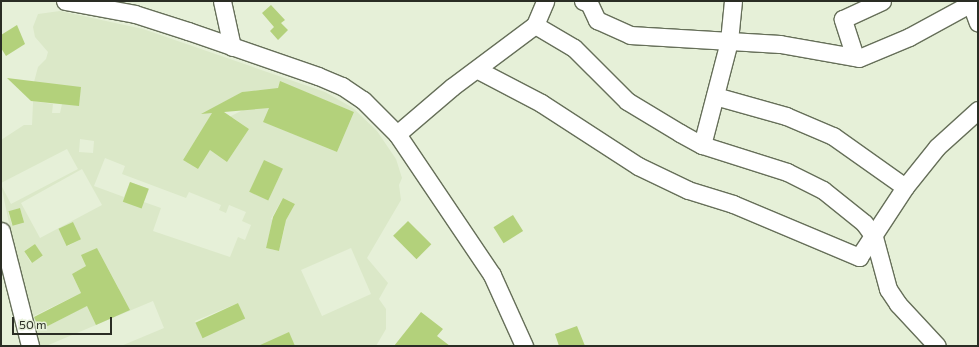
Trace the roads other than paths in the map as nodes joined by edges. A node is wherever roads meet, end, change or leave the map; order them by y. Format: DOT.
graph roads {
  1 [pos="65,1"];
  2 [pos="222,1"];
  3 [pos="544,1"];
  4 [pos="582,1"];
  5 [pos="733,1"];
  6 [pos="882,1"];
  7 [pos="972,2"];
  8 [pos="978,23"];
  9 [pos="535,25"];
  10 [pos="729,41"];
  11 [pos="232,47"];
  12 [pos="855,57"];
  13 [pos="478,70"];
  14 [pos="715,96"];
  15 [pos="978,110"];
  16 [pos="397,134"];
  17 [pos="702,145"];
  18 [pos="905,187"];
  19 [pos="1,231"];
  20 [pos="874,237"];
  21 [pos="30,346"];
  22 [pos="524,346"];
  23 [pos="937,346"];
  1 -- 11 [label="street"];
  2 -- 11 [label="street"];
  3 -- 9 [label="street"];
  4 -- 10 [label="street"];
  5 -- 10 [label="street"];
  6 -- 12 [label="street"];
  7 -- 8 [label="street"];
  7 -- 12 [label="street"];
  9 -- 13 [label="street"];
  9 -- 17 [label="street"];
  10 -- 12 [label="street"];
  10 -- 14 [label="street"];
  11 -- 16 [label="street"];
  13 -- 16 [label="street"];
  13 -- 20 [label="street"];
  14 -- 17 [label="street"];
  14 -- 18 [label="street"];
  15 -- 18 [label="street"];
  16 -- 22 [label="street"];
  17 -- 20 [label="street"];
  18 -- 20 [label="street"];
  19 -- 21 [label="street"];
  20 -- 23 [label="street"];
}
